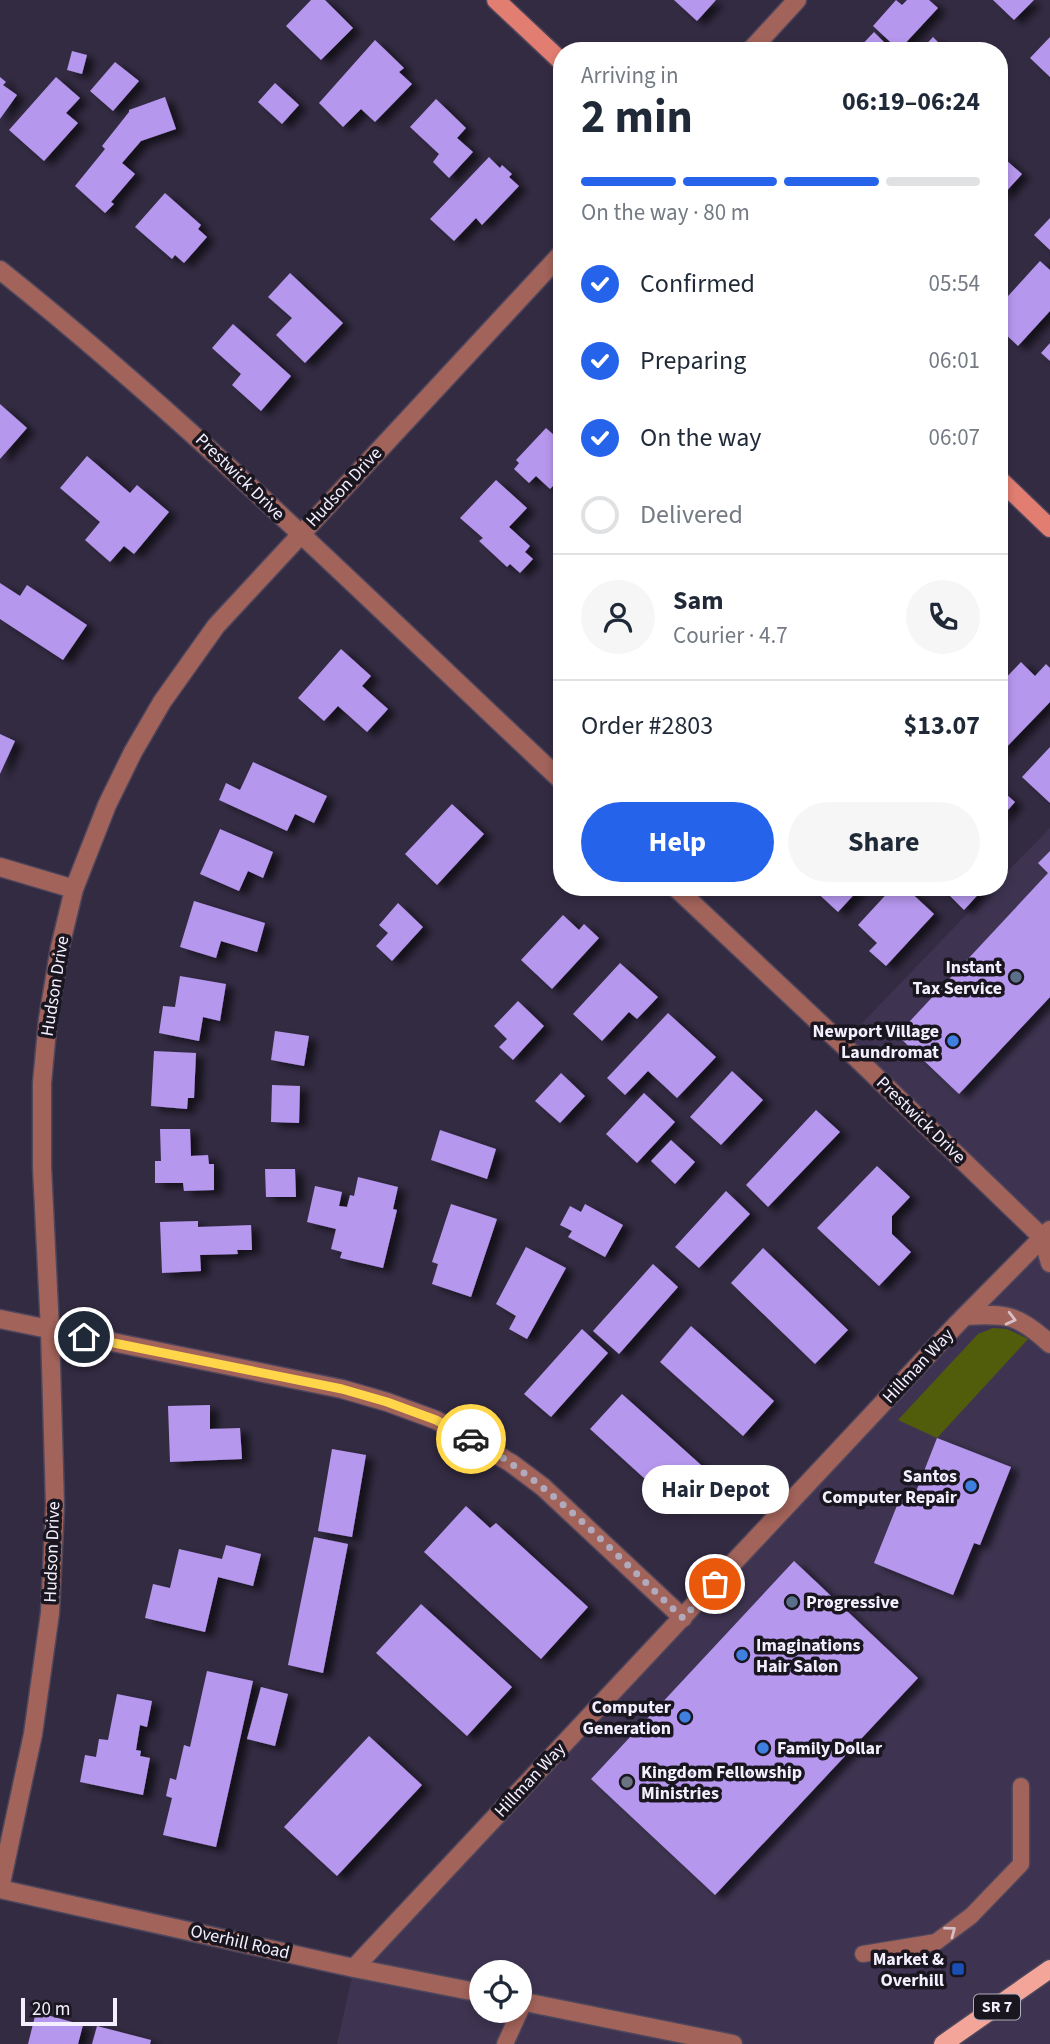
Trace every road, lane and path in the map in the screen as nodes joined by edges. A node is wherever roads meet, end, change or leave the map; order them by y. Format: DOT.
graph roads {
  1 [pos="496,0"];
  2 [pos="797,0"];
  3 [pos="758,42"];
  4 [pos="553,54"];
  5 [pos="553,263"];
  6 [pos="0,270"];
  7 [pos="1008,488"];
  8 [pos="1050,528"];
  9 [pos="300,534"];
  10 [pos="553,773"];
  11 [pos="0,867"];
  12 [pos="74,889"];
  13 [pos="685,896"];
  14 [pos="1046,1234"];
  15 [pos="1050,1263"];
  16 [pos="965,1316"];
  17 [pos="0,1318"];
  18 [pos="50,1330"];
  19 [pos="1050,1344"];
  20 [pos="683,1618"];
  21 [pos="1021,1786"];
  22 [pos="0,1889"];
  23 [pos="863,1954"];
  24 [pos="354,1968"];
  25 [pos="1050,1969"];
  26 [pos="469,1991"];
  27 [pos="532,2004"];
  28 [pos="514,2023"];
  29 [pos="505,2044"];
  30 [pos="733,2044"];
  31 [pos="943,2044"];
  1 -- 4 [label="main road"];
  2 -- 3 [label="street"];
  5 -- 9 [label="street, Hudson Drive"];
  6 -- 9 [label="street, Prestwick Drive"];
  7 -- 8 [label="main road"];
  9 -- 10 [label="street, Prestwick Drive"];
  9 -- 12 [label="street, Hudson Drive"];
  11 -- 12 [label="street"];
  12 -- 18 [label="street, Hudson Drive"];
  13 -- 14 [label="street, Prestwick Drive"];
  14 -- 15 [label="street"];
  14 -- 16 [label="street, Hillman Way"];
  16 -- 19 [label="street, Hillman Way, one-way"];
  16 -- 20 [label="street, Hillman Way"];
  17 -- 18 [label="street"];
  18 -- 20 [label="street"];
  18 -- 22 [label="street, Hudson Drive"];
  20 -- 24 [label="street, Hillman Way"];
  23 -- 21 [label="lane, one-way"];
  22 -- 24 [label="street, Overhill Road"];
  24 -- 26 [label="street, Overhill Road"];
  25 -- 31 [label="main road, SR 7"];
  27 -- 30 [label="street"];
  28 -- 29 [label="lane"];
}
